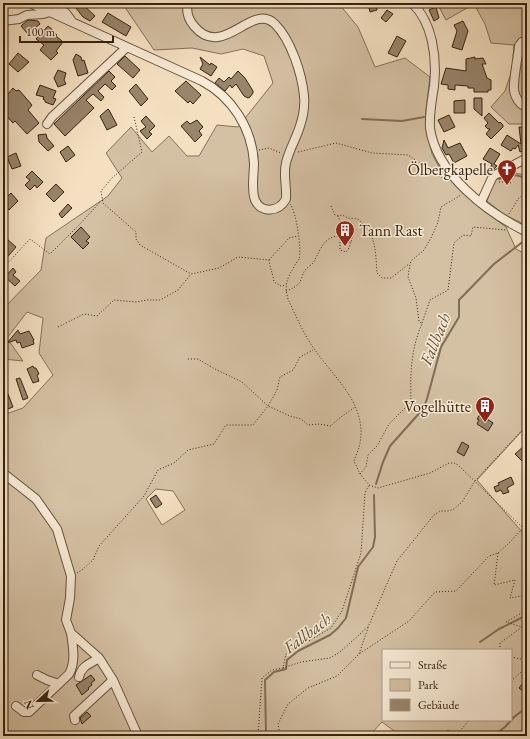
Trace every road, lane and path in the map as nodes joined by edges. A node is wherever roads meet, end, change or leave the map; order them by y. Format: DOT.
graph roads {
  1 [pos="30,3"];
  2 [pos="51,3"];
  3 [pos="188,3"];
  4 [pos="412,3"];
  5 [pos="50,12"];
  6 [pos="3,22"];
  7 [pos="73,22"];
  8 [pos="527,41"];
  9 [pos="127,47"];
  10 [pos="527,107"];
  11 [pos="134,117"];
  12 [pos="47,124"];
  13 [pos="253,151"];
  14 [pos="288,155"];
  15 [pos="527,158"];
  16 [pos="451,174"];
  17 [pos="509,176"];
  18 [pos="490,182"];
  19 [pos="507,182"];
  20 [pos="511,183"];
  21 [pos="468,191"];
  22 [pos="527,191"];
  23 [pos="286,199"];
  24 [pos="102,200"];
  25 [pos="481,202"];
  26 [pos="331,206"];
  27 [pos="338,216"];
  28 [pos="505,220"];
  29 [pos="518,227"];
  30 [pos="527,232"];
  31 [pos="298,236"];
  32 [pos="340,236"];
  33 [pos="351,242"];
  34 [pos="269,260"];
  35 [pos="410,264"];
  36 [pos="3,268"];
  37 [pos="191,274"];
  38 [pos="285,285"];
  39 [pos="286,292"];
  40 [pos="422,324"];
  41 [pos="58,327"];
  42 [pos="314,350"];
  43 [pos="188,359"];
  44 [pos="268,406"];
  45 [pos="355,407"];
  46 [pos="527,427"];
  47 [pos="3,473"];
  48 [pos="360,474"];
  49 [pos="475,481"];
  50 [pos="369,485"];
  51 [pos="498,553"];
  52 [pos="71,576"];
  53 [pos="527,595"];
  54 [pos="527,607"];
  55 [pos="527,610"];
  56 [pos="369,625"];
  57 [pos="71,633"];
  58 [pos="500,649"];
  59 [pos="359,654"];
  60 [pos="512,657"];
  61 [pos="98,658"];
  62 [pos="527,660"];
  63 [pos="283,668"];
  64 [pos="527,669"];
  65 [pos="37,675"];
  66 [pos="80,677"];
  67 [pos="113,680"];
  68 [pos="512,680"];
  69 [pos="59,684"];
  70 [pos="16,706"];
  71 [pos="75,720"];
  72 [pos="468,721"];
  73 [pos="138,736"];
  74 [pos="258,736"];
  75 [pos="280,736"];
  76 [pos="456,736"];
  1 -- 5 [label="street"];
  2 -- 7 [label="street"];
  3 -- 14 [label="street"];
  4 -- 16 [label="street"];
  5 -- 6 [label="street"];
  5 -- 7 [label="street"];
  7 -- 9 [label="street"];
  8 -- 10 [label="street"];
  9 -- 12 [label="street"];
  9 -- 13 [label="street"];
  11 -- 24 [label="path"];
  13 -- 14 [label="path"];
  13 -- 23 [label="street"];
  14 -- 16 [label="path"];
  14 -- 23 [label="street"];
  15 -- 18 [label="street"];
  16 -- 21 [label="street"];
  17 -- 19 [label="path"];
  18 -- 19 [label="path"];
  18 -- 25 [label="street"];
  19 -- 20 [label="path"];
  21 -- 25 [label="street"];
  21 -- 35 [label="path"];
  22 -- 28 [label="path"];
  23 -- 31 [label="path"];
  24 -- 36 [label="path"];
  24 -- 37 [label="path"];
  25 -- 28 [label="street"];
  26 -- 27 [label="path"];
  27 -- 33 [label="path"];
  27 -- 35 [label="path"];
  28 -- 29 [label="street"];
  29 -- 30 [label="street"];
  29 -- 40 [label="path"];
  31 -- 34 [label="path"];
  31 -- 38 [label="path"];
  32 -- 33 [label="path"];
  32 -- 33 [label="path"];
  32 -- 39 [label="path"];
  34 -- 37 [label="path"];
  34 -- 38 [label="path"];
  35 -- 40 [label="path"];
  37 -- 41 [label="path"];
  38 -- 39 [label="path"];
  39 -- 42 [label="path"];
  40 -- 48 [label="path"];
  42 -- 44 [label="path"];
  42 -- 45 [label="path"];
  43 -- 44 [label="path"];
  44 -- 45 [label="path"];
  44 -- 52 [label="path"];
  45 -- 48 [label="path"];
  46 -- 49 [label="path"];
  47 -- 52 [label="street"];
  48 -- 50 [label="path"];
  49 -- 50 [label="path"];
  49 -- 51 [label="path"];
  49 -- 56 [label="path"];
  50 -- 63 [label="path"];
  51 -- 53 [label="path"];
  51 -- 59 [label="path"];
  52 -- 57 [label="street"];
  54 -- 55 [label="path"];
  55 -- 58 [label="path"];
  56 -- 59 [label="path"];
  56 -- 63 [label="path"];
  57 -- 61 [label="street"];
  57 -- 69 [label="street"];
  59 -- 75 [label="path"];
  60 -- 62 [label="path"];
  61 -- 66 [label="street"];
  61 -- 67 [label="street"];
  63 -- 74 [label="path"];
  64 -- 68 [label="path"];
  65 -- 69 [label="street"];
  67 -- 71 [label="street"];
  67 -- 73 [label="street"];
  69 -- 70 [label="street"];
  72 -- 76 [label="path"];
}
